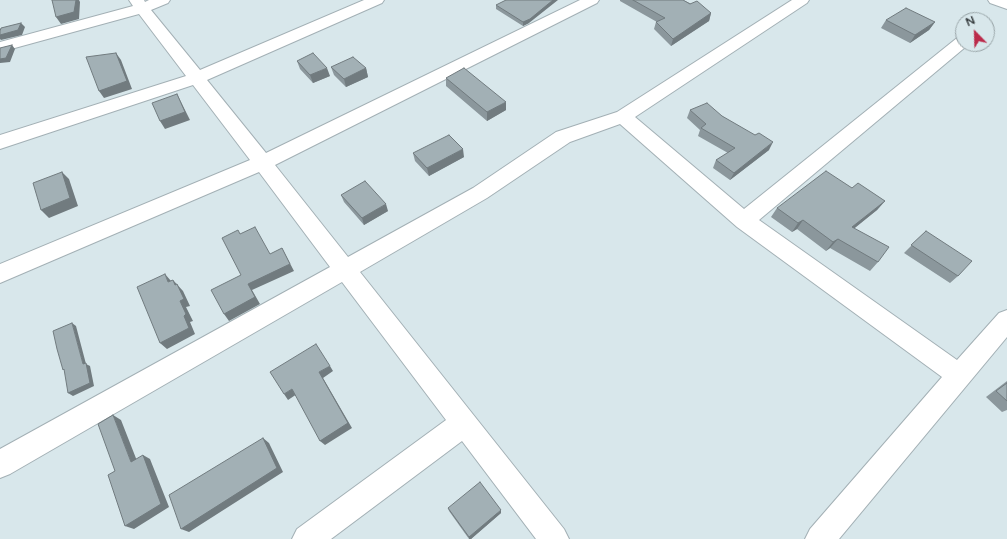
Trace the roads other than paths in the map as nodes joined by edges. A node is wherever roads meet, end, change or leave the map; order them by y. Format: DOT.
graph roads {
  1 [pos="163,0"];
  2 [pos="592,0"];
  3 [pos="802,0"];
  4 [pos="995,0"];
  5 [pos="374,1"];
  6 [pos="139,4"];
  7 [pos="1007,5"];
  8 [pos="0,47"];
  9 [pos="955,48"];
  10 [pos="197,78"];
  11 [pos="623,116"];
  12 [pos="0,142"];
  13 [pos="262,163"];
  14 [pos="744,221"];
  15 [pos="345,270"];
  16 [pos="0,274"];
  17 [pos="1007,320"];
  18 [pos="960,376"];
  19 [pos="464,423"];
  20 [pos="0,464"];
  21 [pos="307,539"];
  22 [pos="554,539"];
  23 [pos="820,539"];
  1 -- 6 [label="street"];
  2 -- 13 [label="street"];
  3 -- 11 [label="street"];
  4 -- 7 [label="street"];
  5 -- 10 [label="street"];
  6 -- 8 [label="street"];
  6 -- 10 [label="street"];
  9 -- 14 [label="street"];
  10 -- 12 [label="street"];
  10 -- 13 [label="street"];
  11 -- 14 [label="street"];
  11 -- 15 [label="street"];
  13 -- 15 [label="street"];
  13 -- 16 [label="street"];
  14 -- 18 [label="street"];
  15 -- 19 [label="street"];
  15 -- 20 [label="street"];
  17 -- 18 [label="street"];
  18 -- 23 [label="street"];
  19 -- 21 [label="street"];
  19 -- 22 [label="street"];
}
